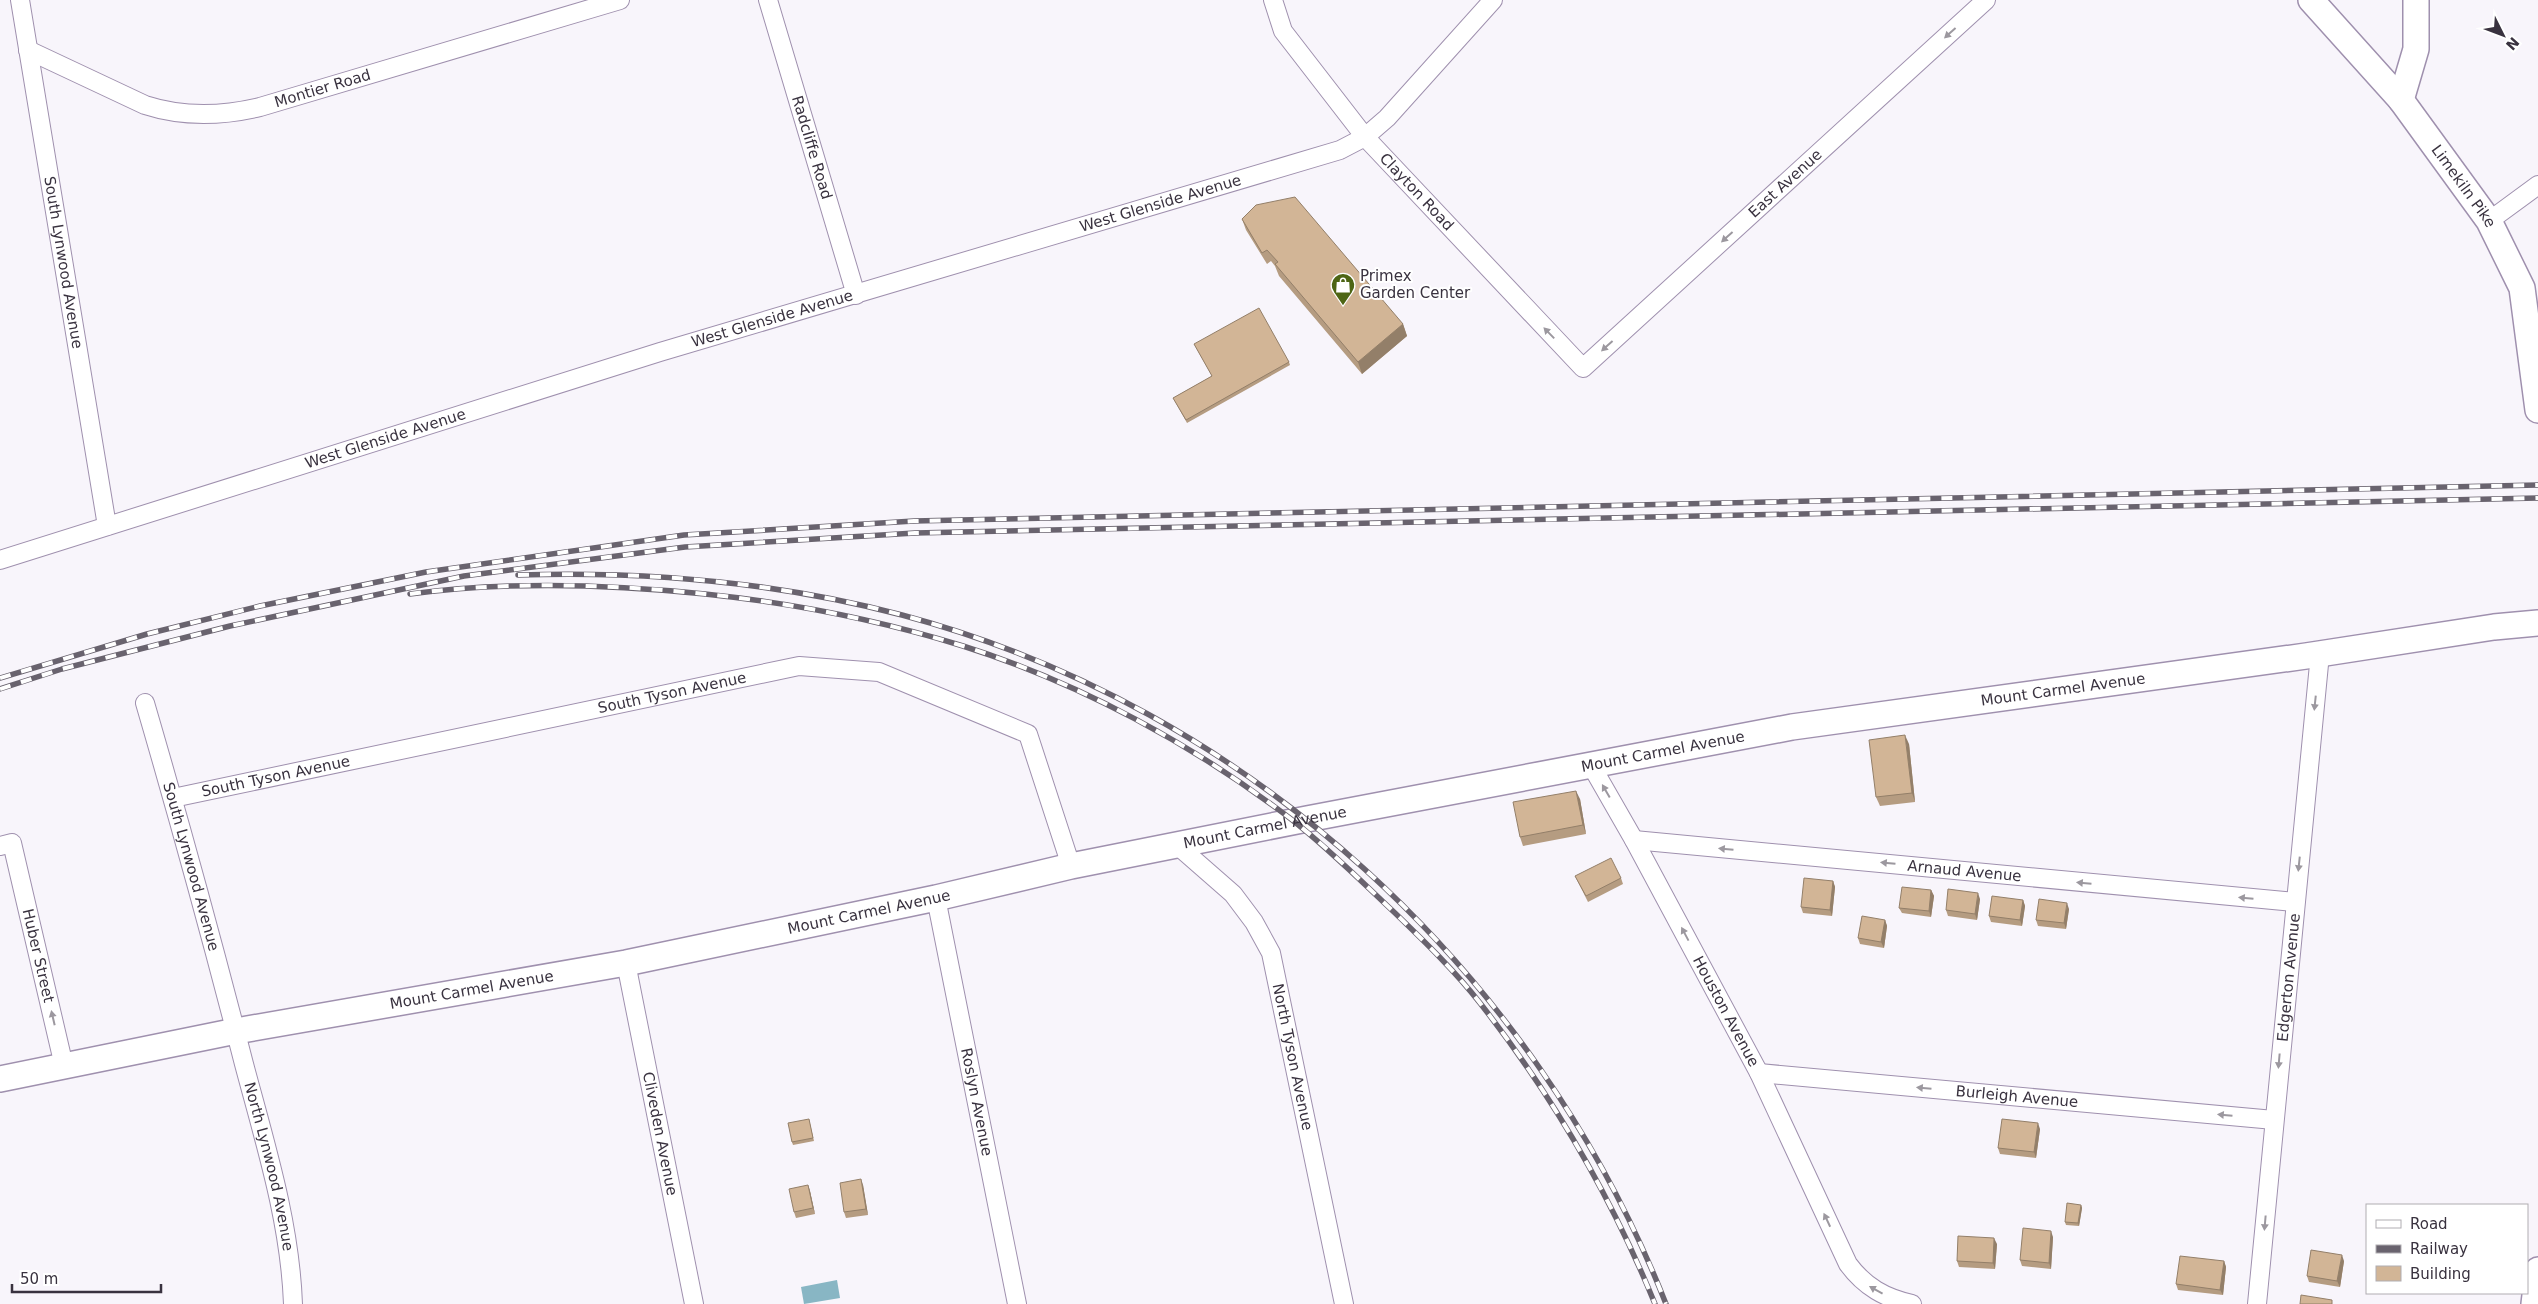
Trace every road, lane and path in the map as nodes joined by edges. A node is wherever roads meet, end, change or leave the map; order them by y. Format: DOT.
graph roads {
  1 [pos="20,0"];
  2 [pos="620,0"];
  3 [pos="768,0"];
  4 [pos="1273,0"];
  5 [pos="1493,0"];
  6 [pos="1986,0"];
  7 [pos="2311,0"];
  8 [pos="2416,0"];
  9 [pos="28,50"];
  10 [pos="2400,100"];
  11 [pos="1365,138"];
  12 [pos="2538,185"];
  13 [pos="2489,221"];
  14 [pos="2530,291"];
  15 [pos="856,295"];
  16 [pos="1583,368"];
  17 [pos="2538,410"];
  18 [pos="107,526"];
  19 [pos="0,560"];
  20 [pos="2538,623"];
  21 [pos="2320,654"];
  22 [pos="145,703"];
  23 [pos="1592,766"];
  24 [pos="173,798"];
  25 [pos="1634,840"];
  26 [pos="6,845"];
  27 [pos="1177,845"];
  28 [pos="1071,866"];
  29 [pos="936,898"];
  30 [pos="2295,902"];
  31 [pos="626,963"];
  32 [pos="236,1031"];
  33 [pos="64,1066"];
  34 [pos="1759,1073"];
  35 [pos="0,1079"];
  36 [pos="2274,1120"];
  37 [pos="2538,1270"];
  38 [pos="2258,1302"];
  39 [pos="292,1304"];
  40 [pos="694,1304"];
  41 [pos="1017,1304"];
  42 [pos="1344,1304"];
  43 [pos="1912,1304"];
  44 [pos="2534,1304"];
  1 -- 9 [label="street, South Lynwood Avenue"];
  2 -- 9 [label="street, Montier Road"];
  3 -- 15 [label="street, Radcliffe Road"];
  4 -- 11 [label="street, Clayton Road"];
  5 -- 11 [label="street, West Glenside Avenue"];
  6 -- 16 [label="street, East Avenue, one-way"];
  7 -- 10 [label="street, Limekiln Pike"];
  8 -- 10 [label="street"];
  9 -- 18 [label="street, South Lynwood Avenue"];
  10 -- 13 [label="street, Limekiln Pike"];
  11 -- 15 [label="street, West Glenside Avenue"];
  16 -- 11 [label="street, Clayton Road, one-way"];
  12 -- 13 [label="street"];
  13 -- 14 [label="street, Limekiln Pike"];
  14 -- 17 [label="street, Limekiln Pike"];
  15 -- 18 [label="street, West Glenside Avenue"];
  18 -- 19 [label="street, West Glenside Avenue"];
  20 -- 21 [label="street, Mount Carmel Avenue"];
  21 -- 23 [label="street, Mount Carmel Avenue"];
  21 -- 30 [label="street, Edgerton Avenue, one-way"];
  22 -- 24 [label="street, South Lynwood Avenue"];
  25 -- 23 [label="street, Houston Avenue, one-way"];
  23 -- 27 [label="street, Mount Carmel Avenue"];
  24 -- 28 [label="street, South Tyson Avenue"];
  24 -- 32 [label="street, South Lynwood Avenue"];
  30 -- 25 [label="street, Arnaud Avenue, one-way"];
  34 -- 25 [label="street, Houston Avenue, one-way"];
  33 -- 26 [label="street, Huber Street, one-way"];
  27 -- 28 [label="street, Mount Carmel Avenue"];
  27 -- 42 [label="street, North Tyson Avenue"];
  28 -- 29 [label="street, Mount Carmel Avenue"];
  29 -- 31 [label="street, Mount Carmel Avenue"];
  29 -- 41 [label="street, Roslyn Avenue"];
  30 -- 36 [label="street, Edgerton Avenue, one-way"];
  31 -- 32 [label="street, Mount Carmel Avenue"];
  31 -- 40 [label="street, Cliveden Avenue"];
  32 -- 33 [label="street, Mount Carmel Avenue"];
  32 -- 39 [label="street, North Lynwood Avenue"];
  33 -- 35 [label="street, Mount Carmel Avenue"];
  36 -- 34 [label="street, Burleigh Avenue, one-way"];
  43 -- 34 [label="street, Houston Avenue, one-way"];
  36 -- 38 [label="street, Edgerton Avenue, one-way"];
  37 -- 44 [label="street"];
}
